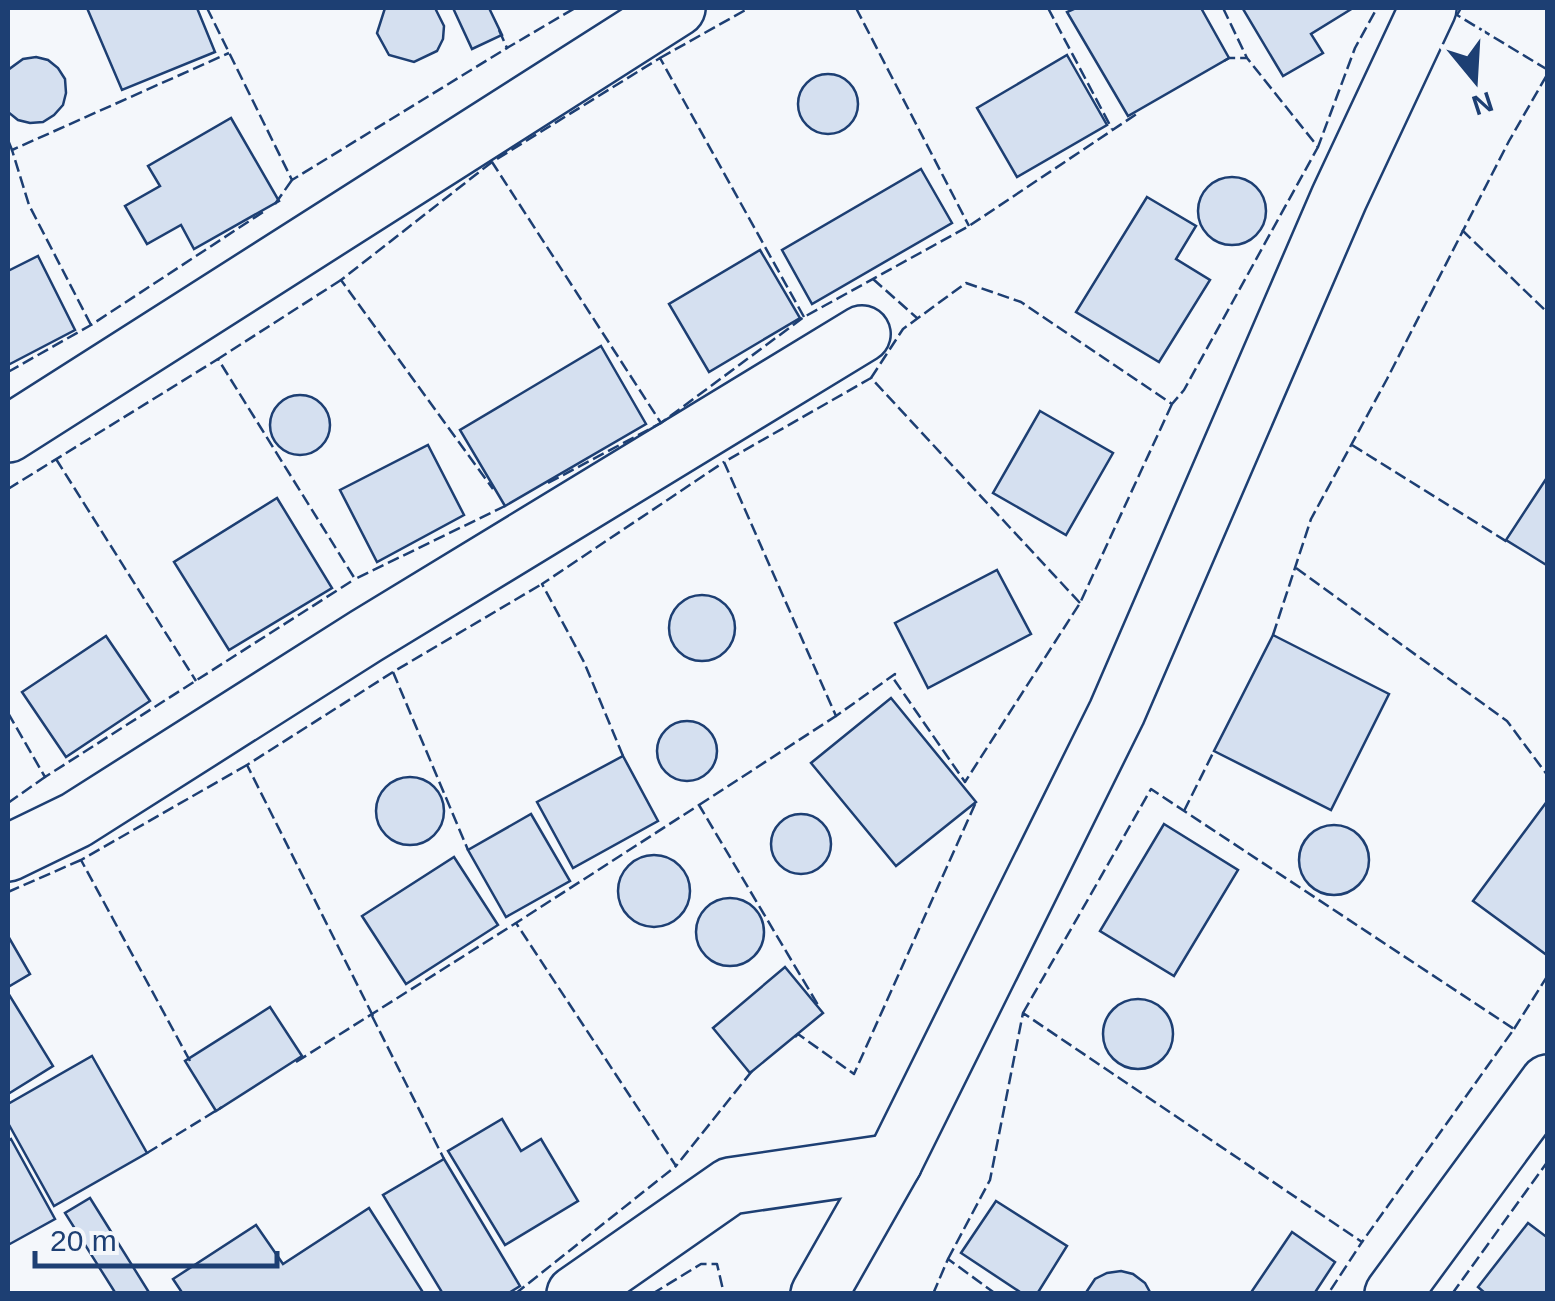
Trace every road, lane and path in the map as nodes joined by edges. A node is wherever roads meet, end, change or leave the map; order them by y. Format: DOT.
graph roads {
  1 [pos="676,8"];
  2 [pos="1428,8"];
  3 [pos="862,334"];
  4 [pos="8,434"];
  5 [pos="8,853"];
  6 [pos="1548,1082"];
  7 [pos="894,1162"];
  8 [pos="575,1294"];
  9 [pos="819,1294"];
  10 [pos="1393,1294"];
  1 -- 4 [label="street"];
  2 -- 7 [label="street"];
  3 -- 5 [label="street"];
  6 -- 10 [label="street"];
  7 -- 8 [label="street"];
  7 -- 9 [label="street"];
}
